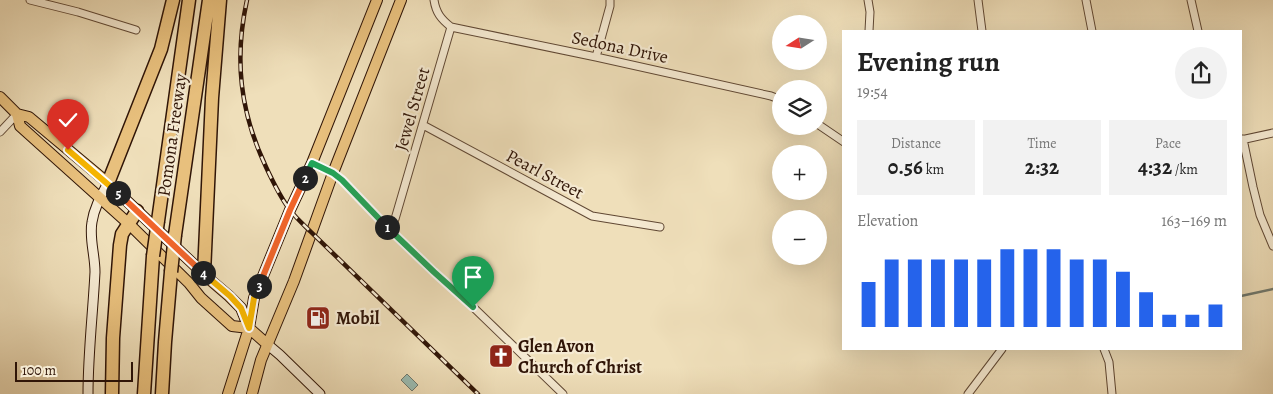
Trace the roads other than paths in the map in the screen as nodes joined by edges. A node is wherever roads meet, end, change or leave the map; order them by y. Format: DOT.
graph roads {
  1 [pos="30,0"];
  2 [pos="173,0"];
  3 [pos="189,0"];
  4 [pos="209,0"];
  5 [pos="220,0"];
  6 [pos="377,0"];
  7 [pos="401,0"];
  8 [pos="434,0"];
  9 [pos="610,0"];
  10 [pos="868,0"];
  11 [pos="978,0"];
  12 [pos="1086,0"];
  13 [pos="1192,0"];
  14 [pos="451,27"];
  15 [pos="136,30"];
  16 [pos="869,30"];
  17 [pos="982,30"];
  18 [pos="1092,30"];
  19 [pos="1198,30"];
  20 [pos="596,57"];
  21 [pos="772,96"];
  22 [pos="0,97"];
  23 [pos="17,114"];
  24 [pos="423,125"];
  25 [pos="827,130"];
  26 [pos="0,132"];
  27 [pos="1273,133"];
  28 [pos="1242,140"];
  29 [pos="842,141"];
  30 [pos="312,163"];
  31 [pos="333,173"];
  32 [pos="108,183"];
  33 [pos="100,198"];
  34 [pos="137,211"];
  35 [pos="129,224"];
  36 [pos="660,227"];
  37 [pos="390,230"];
  38 [pos="1273,246"];
  39 [pos="204,273"];
  40 [pos="249,328"];
  41 [pos="267,344"];
  42 [pos="1001,350"];
  43 [pos="1104,350"];
  44 [pos="88,394"];
  45 [pos="112,394"];
  46 [pos="144,394"];
  47 [pos="162,394"];
  48 [pos="228,394"];
  49 [pos="252,394"];
  50 [pos="320,394"];
  51 [pos="563,394"];
  52 [pos="968,394"];
  53 [pos="1112,394"];
  1 -- 15 [label="street"];
  2 -- 32 [label="highway"];
  3 -- 46 [label="highway, Pomona Freeway, bridge"];
  4 -- 47 [label="highway, Pomona Freeway, bridge"];
  5 -- 39 [label="highway"];
  6 -- 30 [label="main road"];
  7 -- 31 [label="main road"];
  8 -- 14 [label="street"];
  9 -- 20 [label="street"];
  10 -- 16 [label="street"];
  11 -- 17 [label="street"];
  12 -- 18 [label="street"];
  13 -- 19 [label="street"];
  14 -- 20 [label="street, Sedona Drive"];
  14 -- 24 [label="street, Jewel Street"];
  20 -- 21 [label="street, Sedona Drive"];
  22 -- 23 [label="main road"];
  23 -- 26 [label="street"];
  23 -- 32 [label="main road"];
  23 -- 33 [label="main road"];
  24 -- 36 [label="street, Pearl Street"];
  24 -- 37 [label="street, Jewel Street"];
  25 -- 29 [label="street"];
  27 -- 28 [label="street"];
  28 -- 38 [label="street"];
  30 -- 31 [label="street"];
  30 -- 40 [label="main road"];
  31 -- 37 [label="street"];
  31 -- 41 [label="main road"];
  32 -- 33 [label="street"];
  32 -- 34 [label="main road"];
  33 -- 35 [label="main road"];
  33 -- 44 [label="street"];
  34 -- 35 [label="highway"];
  34 -- 39 [label="main road"];
  35 -- 40 [label="main road"];
  35 -- 45 [label="highway"];
  37 -- 51 [label="street"];
  39 -- 40 [label="main road"];
  40 -- 41 [label="main road"];
  40 -- 48 [label="main road"];
  41 -- 49 [label="main road"];
  41 -- 50 [label="street"];
  42 -- 52 [label="street"];
  43 -- 53 [label="street"];
}
